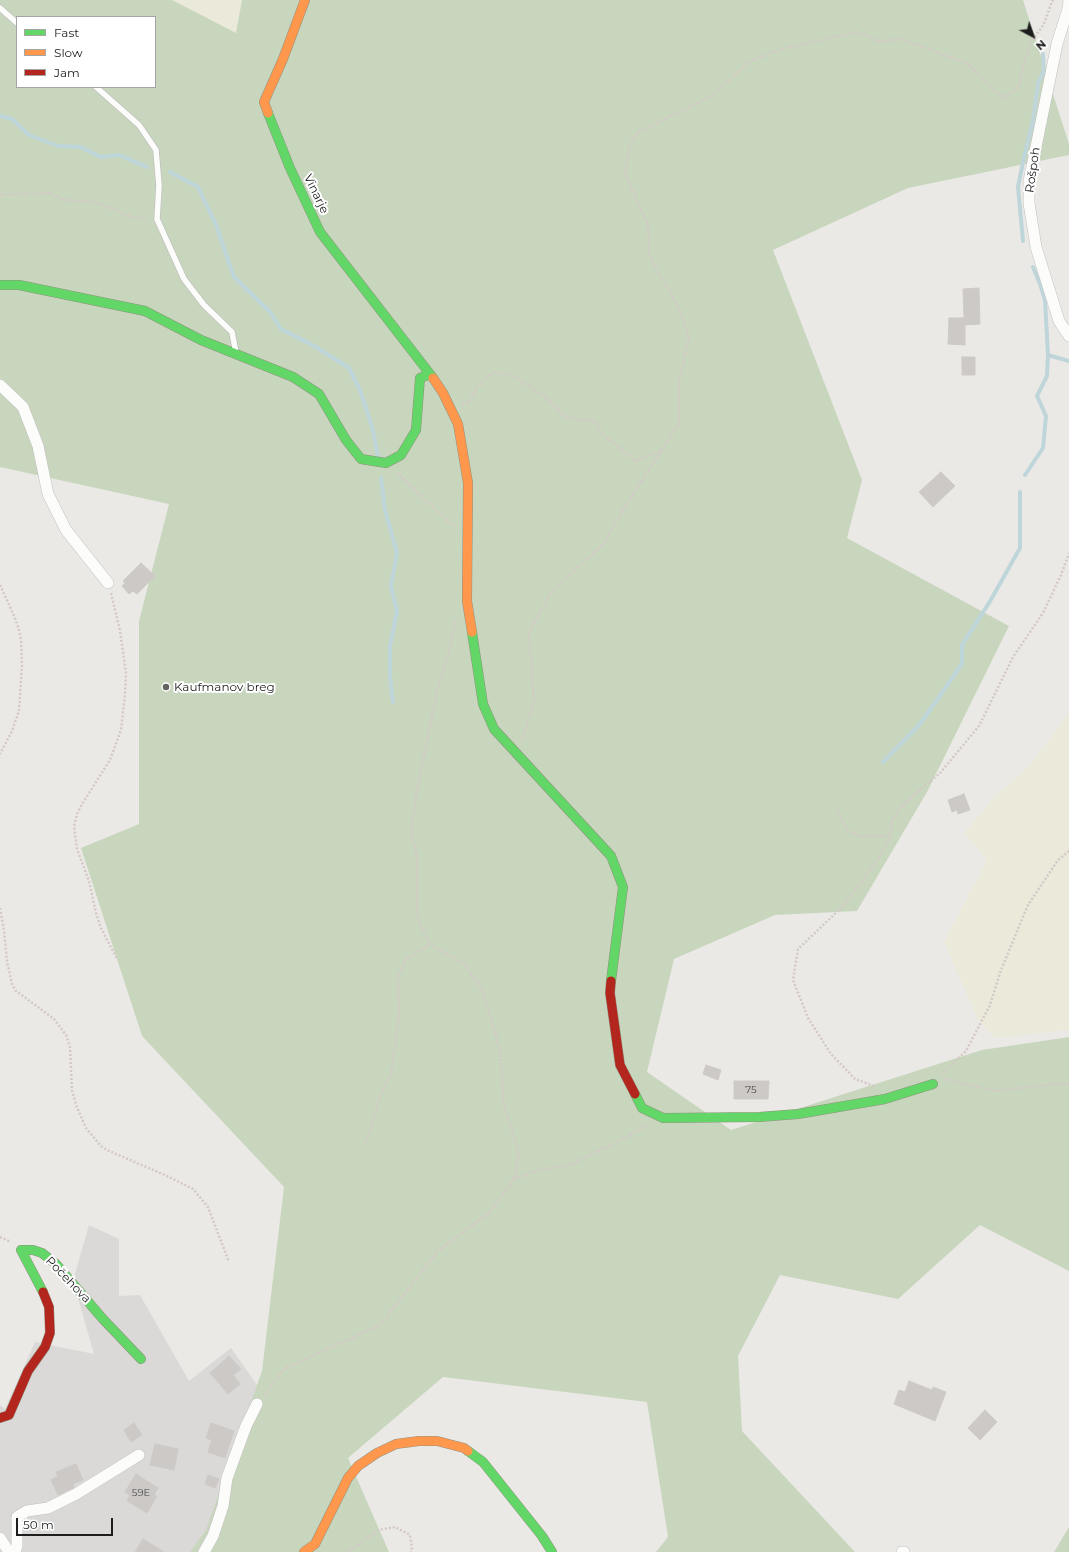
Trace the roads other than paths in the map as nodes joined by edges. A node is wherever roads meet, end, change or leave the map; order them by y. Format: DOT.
graph roads {
  1 [pos="304,0"];
  2 [pos="1069,0"];
  3 [pos="0,8"];
  4 [pos="16,22"];
  5 [pos="97,88"];
  6 [pos="0,285"];
  7 [pos="1069,336"];
  8 [pos="237,355"];
  9 [pos="430,374"];
  10 [pos="0,385"];
  11 [pos="108,583"];
  12 [pos="936,1081"];
  13 [pos="141,1359"];
  14 [pos="257,1404"];
  15 [pos="0,1418"];
  16 [pos="139,1455"];
  17 [pos="0,1538"];
  18 [pos="9,1552"];
  19 [pos="15,1552"];
  20 [pos="204,1552"];
  21 [pos="304,1552"];
  22 [pos="552,1552"];
  1 -- 9 [label="street, Vinarje"];
  2 -- 7 [label="street, Rošpoh"];
  3 -- 4 [label="lane"];
  5 -- 8 [label="lane"];
  6 -- 8 [label="street"];
  8 -- 9 [label="street"];
  9 -- 12 [label="street, Vinarje"];
  10 -- 11 [label="street"];
  13 -- 15 [label="street, Počehova"];
  14 -- 20 [label="street"];
  16 -- 19 [label="street"];
  17 -- 18 [label="street"];
  21 -- 22 [label="street"];
}
